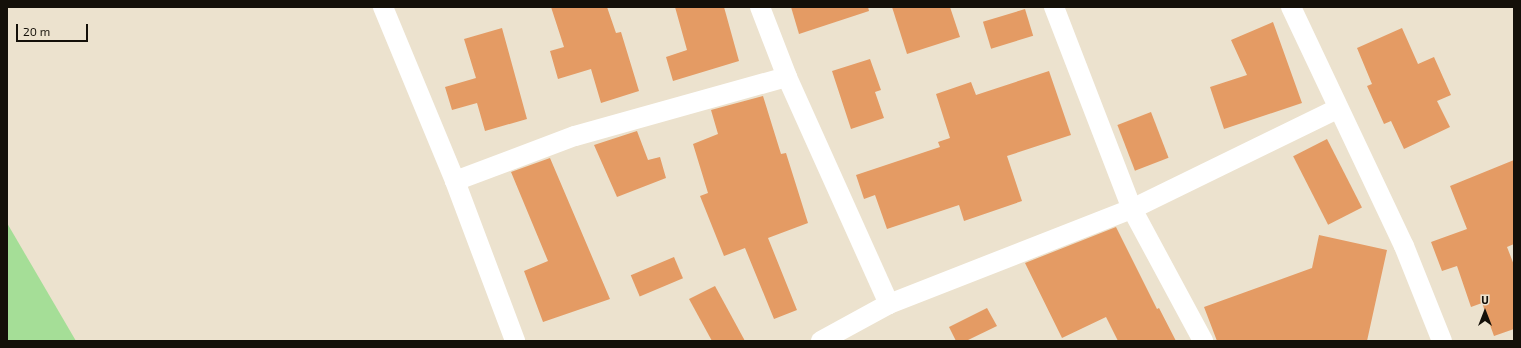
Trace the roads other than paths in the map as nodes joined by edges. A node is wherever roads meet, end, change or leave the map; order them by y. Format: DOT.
graph roads {
  1 [pos="383,7"];
  2 [pos="760,7"];
  3 [pos="1054,7"];
  4 [pos="1291,7"];
  5 [pos="787,77"];
  6 [pos="1337,109"];
  7 [pos="455,181"];
  8 [pos="1132,209"];
  9 [pos="889,304"];
  10 [pos="515,341"];
  11 [pos="820,341"];
  12 [pos="1203,341"];
  13 [pos="1442,341"];
  1 -- 7 [label="street"];
  2 -- 5 [label="street"];
  3 -- 8 [label="street"];
  4 -- 6 [label="street"];
  5 -- 7 [label="street"];
  5 -- 9 [label="street"];
  6 -- 8 [label="street"];
  6 -- 13 [label="street"];
  7 -- 10 [label="street"];
  8 -- 9 [label="street"];
  8 -- 12 [label="street"];
  9 -- 11 [label="street"];
}
